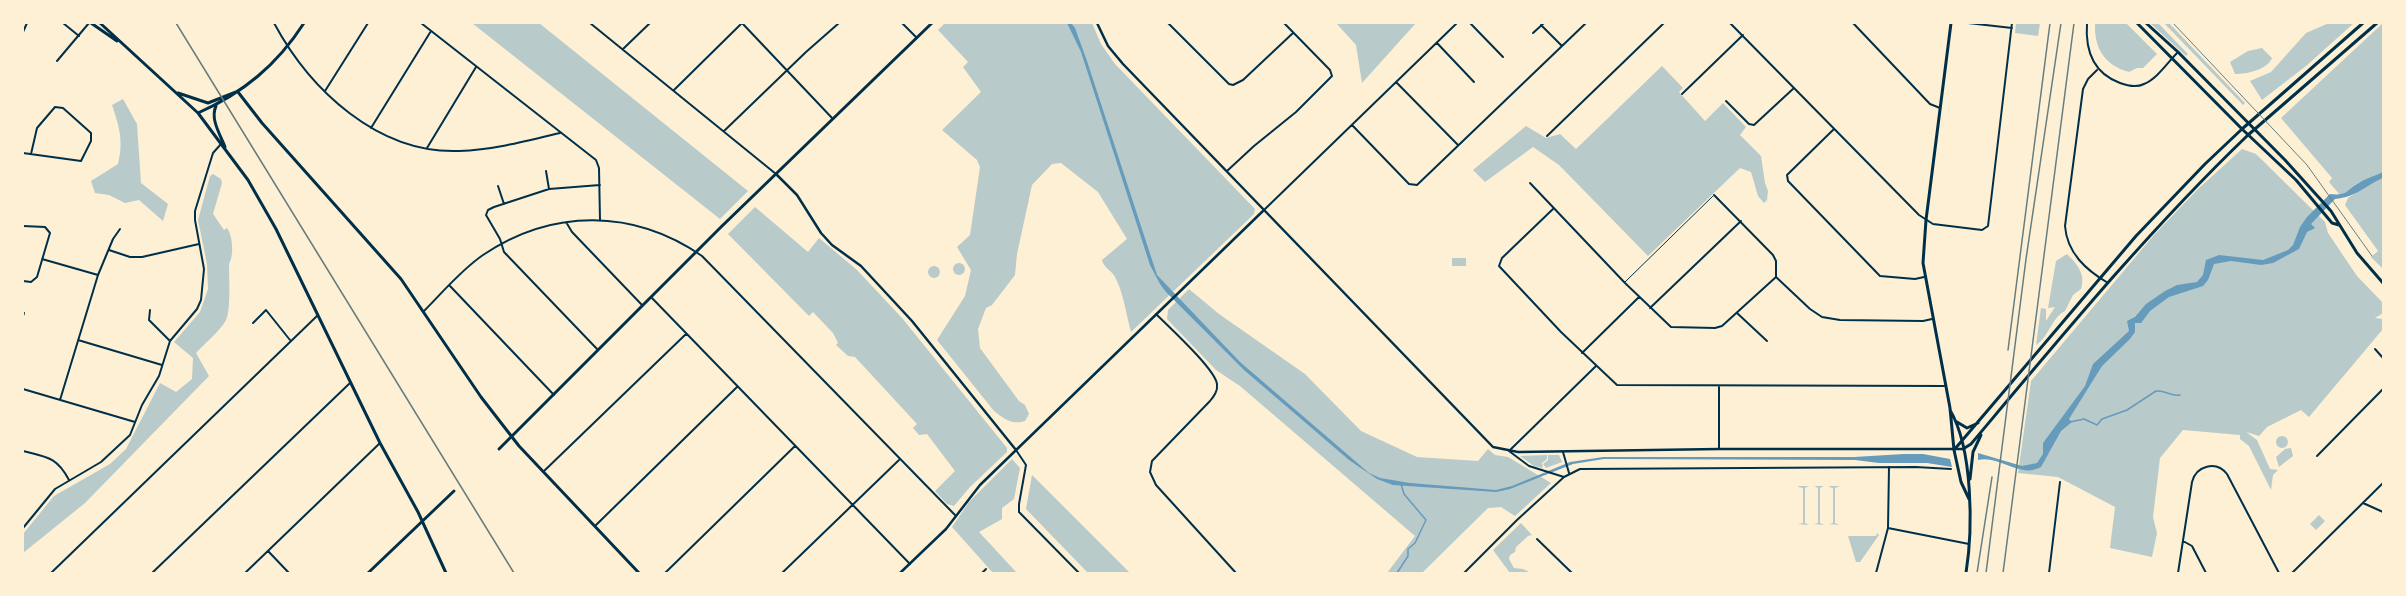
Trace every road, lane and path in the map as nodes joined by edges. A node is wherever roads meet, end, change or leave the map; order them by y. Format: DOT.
graph roads {
  1 [pos="27,23"];
  2 [pos="63,23"];
  3 [pos="90,23"];
  4 [pos="100,23"];
  5 [pos="274,23"];
  6 [pos="304,23"];
  7 [pos="368,23"];
  8 [pos="421,23"];
  9 [pos="590,23"];
  10 [pos="650,23"];
  11 [pos="742,23"];
  12 [pos="839,23"];
  13 [pos="902,23"];
  14 [pos="932,23"];
  15 [pos="1097,23"];
  16 [pos="1168,23"];
  17 [pos="1284,23"];
  18 [pos="1457,23"];
  19 [pos="1470,23"];
  20 [pos="1586,23"];
  21 [pos="1664,23"];
  22 [pos="1730,23"];
  23 [pos="1853,23"];
  24 [pos="1950,23"];
  25 [pos="1968,23"];
  26 [pos="2012,23"];
  27 [pos="2087,23"];
  28 [pos="2138,23"];
  29 [pos="2146,23"];
  30 [pos="2363,23"];
  31 [pos="2377,23"];
  32 [pos="1543,24"];
  33 [pos="2012,28"];
  34 [pos="431,31"];
  35 [pos="23,32"];
  36 [pos="1294,33"];
  37 [pos="1533,33"];
  38 [pos="1743,35"];
  39 [pos="78,36"];
  40 [pos="917,38"];
  41 [pos="119,42"];
  42 [pos="1436,43"];
  43 [pos="1562,46"];
  44 [pos="289,47"];
  45 [pos="623,49"];
  46 [pos="2178,52"];
  47 [pos="1503,57"];
  48 [pos="2172,58"];
  49 [pos="57,61"];
  50 [pos="476,66"];
  51 [pos="2098,70"];
  52 [pos="787,71"];
  53 [pos="1396,82"];
  54 [pos="1474,82"];
  55 [pos="1794,88"];
  56 [pos="674,90"];
  57 [pos="325,91"];
  58 [pos="177,92"];
  59 [pos="238,92"];
  60 [pos="1682,94"];
  61 [pos="1726,101"];
  62 [pos="216,106"];
  63 [pos="1941,108"];
  64 [pos="198,113"];
  65 [pos="833,119"];
  66 [pos="2248,123"];
  67 [pos="1352,124"];
  68 [pos="371,128"];
  69 [pos="1834,129"];
  70 [pos="2242,129"];
  71 [pos="2255,130"];
  72 [pos="724,131"];
  73 [pos="560,132"];
  74 [pos="1547,136"];
  75 [pos="2248,136"];
  76 [pos="221,144"];
  77 [pos="1458,146"];
  78 [pos="427,148"];
  79 [pos="226,151"];
  80 [pos="23,153"];
  81 [pos="31,154"];
  82 [pos="1227,171"];
  83 [pos="546,172"];
  84 [pos="776,174"];
  85 [pos="1530,183"];
  86 [pos="600,185"];
  87 [pos="498,186"];
  88 [pos="550,189"];
  89 [pos="1714,195"];
  90 [pos="504,204"];
  91 [pos="1553,209"];
  92 [pos="1264,210"];
  93 [pos="600,220"];
  94 [pos="1926,220"];
  95 [pos="1741,221"];
  96 [pos="566,222"];
  97 [pos="2338,225"];
  98 [pos="23,226"];
  99 [pos="120,230"];
  100 [pos="199,244"];
  101 [pos="501,245"];
  102 [pos="109,249"];
  103 [pos="697,252"];
  104 [pos="42,259"];
  105 [pos="98,275"];
  106 [pos="1776,277"];
  107 [pos="1924,277"];
  108 [pos="2100,278"];
  109 [pos="23,281"];
  110 [pos="1625,282"];
  111 [pos="2108,283"];
  112 [pos="2383,283"];
  113 [pos="450,286"];
  114 [pos="651,297"];
  115 [pos="1639,297"];
  116 [pos="643,306"];
  117 [pos="1650,308"];
  118 [pos="150,310"];
  119 [pos="424,312"];
  120 [pos="24,313"];
  121 [pos="1737,313"];
  122 [pos="318,314"];
  123 [pos="1156,314"];
  124 [pos="23,316"];
  125 [pos="1932,319"];
  126 [pos="252,323"];
  127 [pos="686,334"];
  128 [pos="78,340"];
  129 [pos="290,340"];
  130 [pos="170,341"];
  131 [pos="1767,342"];
  132 [pos="2374,349"];
  133 [pos="598,350"];
  134 [pos="1582,353"];
  135 [pos="2383,358"];
  136 [pos="162,365"];
  137 [pos="1596,366"];
  138 [pos="351,382"];
  139 [pos="1719,386"];
  140 [pos="1945,386"];
  141 [pos="737,387"];
  142 [pos="23,389"];
  143 [pos="2383,389"];
  144 [pos="554,395"];
  145 [pos="60,400"];
  146 [pos="1950,408"];
  147 [pos="1955,417"];
  148 [pos="1981,421"];
  149 [pos="135,422"];
  150 [pos="1986,426"];
  151 [pos="512,437"];
  152 [pos="1954,439"];
  153 [pos="380,443"];
  154 [pos="1961,443"];
  155 [pos="795,446"];
  156 [pos="1958,446"];
  157 [pos="499,449"];
  158 [pos="1719,449"];
  159 [pos="1016,450"];
  160 [pos="1954,450"];
  161 [pos="1963,450"];
  162 [pos="23,451"];
  163 [pos="1509,451"];
  164 [pos="1563,451"];
  165 [pos="2317,456"];
  166 [pos="899,460"];
  167 [pos="1889,467"];
  168 [pos="1950,469"];
  169 [pos="543,473"];
  170 [pos="1569,474"];
  171 [pos="1564,477"];
  172 [pos="69,480"];
  173 [pos="2060,482"];
  174 [pos="2383,483"];
  175 [pos="1969,484"];
  176 [pos="454,491"];
  177 [pos="1969,499"];
  178 [pos="2363,503"];
  179 [pos="853,505"];
  180 [pos="2383,512"];
  181 [pos="955,515"];
  182 [pos="423,521"];
  183 [pos="594,526"];
  184 [pos="23,528"];
  185 [pos="1888,528"];
  186 [pos="1537,539"];
  187 [pos="2183,541"];
  188 [pos="1969,544"];
  189 [pos="268,551"];
  190 [pos="910,564"];
  191 [pos="986,569"];
  192 [pos="51,573"];
  193 [pos="152,573"];
  194 [pos="245,573"];
  195 [pos="289,573"];
  196 [pos="368,573"];
  197 [pos="446,573"];
  198 [pos="639,573"];
  199 [pos="665,573"];
  200 [pos="782,573"];
  201 [pos="900,573"];
  202 [pos="982,573"];
  203 [pos="1079,573"];
  204 [pos="1236,573"];
  205 [pos="1464,573"];
  206 [pos="1572,573"];
  207 [pos="1876,573"];
  208 [pos="1966,573"];
  209 [pos="2049,573"];
  210 [pos="2178,573"];
  211 [pos="2206,573"];
  212 [pos="2279,573"];
  213 [pos="2292,573"];
  1 -- 35 [label="street"];
  2 -- 39 [label="street"];
  3 -- 39 [label="street"];
  3 -- 41 [label="main road"];
  4 -- 41 [label="main road"];
  5 -- 44 [label="street"];
  6 -- 44 [label="main road"];
  7 -- 57 [label="street"];
  8 -- 34 [label="street"];
  9 -- 45 [label="street"];
  10 -- 45 [label="street"];
  11 -- 52 [label="street"];
  11 -- 56 [label="street"];
  12 -- 52 [label="street"];
  13 -- 40 [label="street"];
  14 -- 40 [label="main road"];
  15 -- 82 [label="street"];
  16 -- 36 [label="street"];
  17 -- 36 [label="street"];
  18 -- 42 [label="street"];
  19 -- 47 [label="street"];
  20 -- 43 [label="street"];
  21 -- 74 [label="street"];
  22 -- 38 [label="street"];
  23 -- 63 [label="street"];
  24 -- 63 [label="main road"];
  25 -- 33 [label="street"];
  26 -- 33 [label="street"];
  27 -- 51 [label="street"];
  28 -- 48 [label="main road"];
  29 -- 46 [label="main road"];
  30 -- 66 [label="main road"];
  31 -- 71 [label="main road"];
  32 -- 37 [label="street"];
  32 -- 43 [label="street"];
  33 -- 94 [label="street"];
  34 -- 50 [label="street"];
  34 -- 68 [label="street"];
  36 -- 82 [label="street"];
  38 -- 55 [label="street"];
  38 -- 60 [label="street"];
  39 -- 49 [label="street"];
  40 -- 65 [label="main road"];
  41 -- 58 [label="main road"];
  42 -- 53 [label="street"];
  42 -- 54 [label="street"];
  43 -- 77 [label="street"];
  44 -- 57 [label="street"];
  44 -- 59 [label="main road"];
  45 -- 56 [label="street"];
  46 -- 48 [label="street"];
  46 -- 66 [label="main road"];
  48 -- 51 [label="street"];
  48 -- 70 [label="main road"];
  50 -- 73 [label="street"];
  50 -- 78 [label="street"];
  51 -- 108 [label="street"];
  52 -- 65 [label="street"];
  52 -- 72 [label="street"];
  53 -- 67 [label="street"];
  53 -- 77 [label="street"];
  55 -- 61 [label="street"];
  55 -- 69 [label="street"];
  56 -- 72 [label="street"];
  57 -- 68 [label="street"];
  58 -- 59 [label="main road"];
  58 -- 64 [label="main road"];
  59 -- 62 [label="main road"];
  59 -- 119 [label="main road"];
  62 -- 64 [label="main road"];
  62 -- 79 [label="main road"];
  63 -- 94 [label="main road"];
  64 -- 76 [label="main road"];
  65 -- 84 [label="main road"];
  66 -- 70 [label="main road"];
  66 -- 71 [label="main road"];
  67 -- 77 [label="street"];
  67 -- 92 [label="street"];
  68 -- 78 [label="street"];
  69 -- 94 [label="street"];
  69 -- 107 [label="street"];
  70 -- 75 [label="main road"];
  70 -- 108 [label="main road"];
  71 -- 75 [label="main road"];
  71 -- 97 [label="main road"];
  72 -- 84 [label="street"];
  73 -- 78 [label="street"];
  73 -- 86 [label="street"];
  75 -- 97 [label="main road"];
  75 -- 111 [label="main road"];
  76 -- 79 [label="main road"];
  76 -- 100 [label="street"];
  79 -- 122 [label="main road"];
  80 -- 81 [label="street"];
  81 -- 81 [label="street"];
  82 -- 92 [label="street"];
  83 -- 88 [label="street"];
  84 -- 103 [label="main road"];
  84 -- 159 [label="street"];
  85 -- 91 [label="street"];
  86 -- 88 [label="street"];
  86 -- 93 [label="street"];
  87 -- 90 [label="street"];
  88 -- 90 [label="street"];
  89 -- 95 [label="street"];
  89 -- 110 [label="lane"];
  90 -- 101 [label="street"];
  91 -- 110 [label="street"];
  91 -- 134 [label="street"];
  92 -- 123 [label="street"];
  92 -- 163 [label="street"];
  93 -- 96 [label="street"];
  93 -- 103 [label="street"];
  94 -- 107 [label="main road"];
  95 -- 106 [label="street"];
  95 -- 117 [label="street"];
  96 -- 101 [label="street"];
  96 -- 116 [label="street"];
  97 -- 112 [label="main road"];
  98 -- 104 [label="street"];
  99 -- 102 [label="street"];
  100 -- 102 [label="street"];
  100 -- 130 [label="street"];
  101 -- 113 [label="street"];
  101 -- 133 [label="street"];
  102 -- 105 [label="street"];
  103 -- 114 [label="main road"];
  103 -- 166 [label="street"];
  104 -- 105 [label="street"];
  104 -- 109 [label="street"];
  105 -- 128 [label="street"];
  106 -- 121 [label="street"];
  106 -- 125 [label="street"];
  107 -- 125 [label="main road"];
  108 -- 111 [label="street"];
  108 -- 148 [label="main road"];
  110 -- 115 [label="street"];
  111 -- 150 [label="main road"];
  113 -- 119 [label="street"];
  113 -- 144 [label="street"];
  114 -- 116 [label="main road"];
  114 -- 127 [label="street"];
  115 -- 117 [label="street"];
  115 -- 134 [label="street"];
  116 -- 133 [label="main road"];
  117 -- 121 [label="street"];
  118 -- 130 [label="street"];
  119 -- 151 [label="main road"];
  120 -- 124 [label="street"];
  121 -- 131 [label="street"];
  122 -- 129 [label="street"];
  122 -- 138 [label="main road"];
  123 -- 159 [label="street"];
  123 -- 204 [label="street"];
  125 -- 140 [label="main road"];
  126 -- 129 [label="street"];
  127 -- 141 [label="street"];
  127 -- 169 [label="street"];
  128 -- 136 [label="street"];
  128 -- 145 [label="street"];
  129 -- 192 [label="street"];
  130 -- 136 [label="street"];
  132 -- 135 [label="street"];
  133 -- 144 [label="main road"];
  134 -- 137 [label="street"];
  136 -- 149 [label="street"];
  137 -- 139 [label="street"];
  137 -- 163 [label="street"];
  138 -- 153 [label="main road"];
  138 -- 193 [label="street"];
  139 -- 140 [label="street"];
  139 -- 158 [label="street"];
  140 -- 146 [label="main road"];
  141 -- 155 [label="street"];
  141 -- 183 [label="street"];
  142 -- 145 [label="street"];
  143 -- 165 [label="street"];
  144 -- 151 [label="main road"];
  145 -- 149 [label="street"];
  146 -- 147 [label="main road"];
  146 -- 152 [label="main road"];
  147 -- 148 [label="main road"];
  147 -- 154 [label="main road"];
  148 -- 154 [label="main road"];
  149 -- 172 [label="street"];
  150 -- 161 [label="main road"];
  150 -- 175 [label="main road"];
  151 -- 157 [label="main road"];
  151 -- 169 [label="main road"];
  152 -- 156 [label="main road"];
  152 -- 160 [label="main road"];
  153 -- 182 [label="main road"];
  153 -- 189 [label="street"];
  154 -- 156 [label="main road"];
  154 -- 161 [label="main road"];
  155 -- 179 [label="street"];
  155 -- 199 [label="street"];
  156 -- 160 [label="main road"];
  156 -- 161 [label="main road"];
  158 -- 160 [label="street"];
  158 -- 164 [label="street"];
  159 -- 181 [label="street"];
  159 -- 203 [label="street"];
  160 -- 161 [label="street"];
  160 -- 177 [label="main road"];
  161 -- 175 [label="main road"];
  162 -- 172 [label="street"];
  163 -- 164 [label="street"];
  163 -- 171 [label="street"];
  164 -- 170 [label="street"];
  166 -- 179 [label="street"];
  166 -- 181 [label="street"];
  167 -- 168 [label="street"];
  167 -- 170 [label="street"];
  167 -- 185 [label="street"];
  169 -- 183 [label="main road"];
  170 -- 171 [label="street"];
  171 -- 205 [label="street"];
  172 -- 184 [label="street"];
  173 -- 209 [label="street"];
  174 -- 178 [label="street"];
  175 -- 177 [label="main road"];
  176 -- 182 [label="main road"];
  177 -- 188 [label="main road"];
  178 -- 180 [label="street"];
  178 -- 213 [label="street"];
  179 -- 190 [label="street"];
  179 -- 200 [label="street"];
  181 -- 190 [label="street"];
  182 -- 196 [label="main road"];
  182 -- 197 [label="main road"];
  183 -- 198 [label="main road"];
  185 -- 188 [label="street"];
  185 -- 207 [label="street"];
  186 -- 206 [label="street"];
  187 -- 210 [label="street"];
  187 -- 211 [label="street"];
  187 -- 212 [label="street"];
  188 -- 208 [label="main road"];
  189 -- 194 [label="street"];
  189 -- 195 [label="street"];
  190 -- 201 [label="street"];
  191 -- 202 [label="street"];
}
